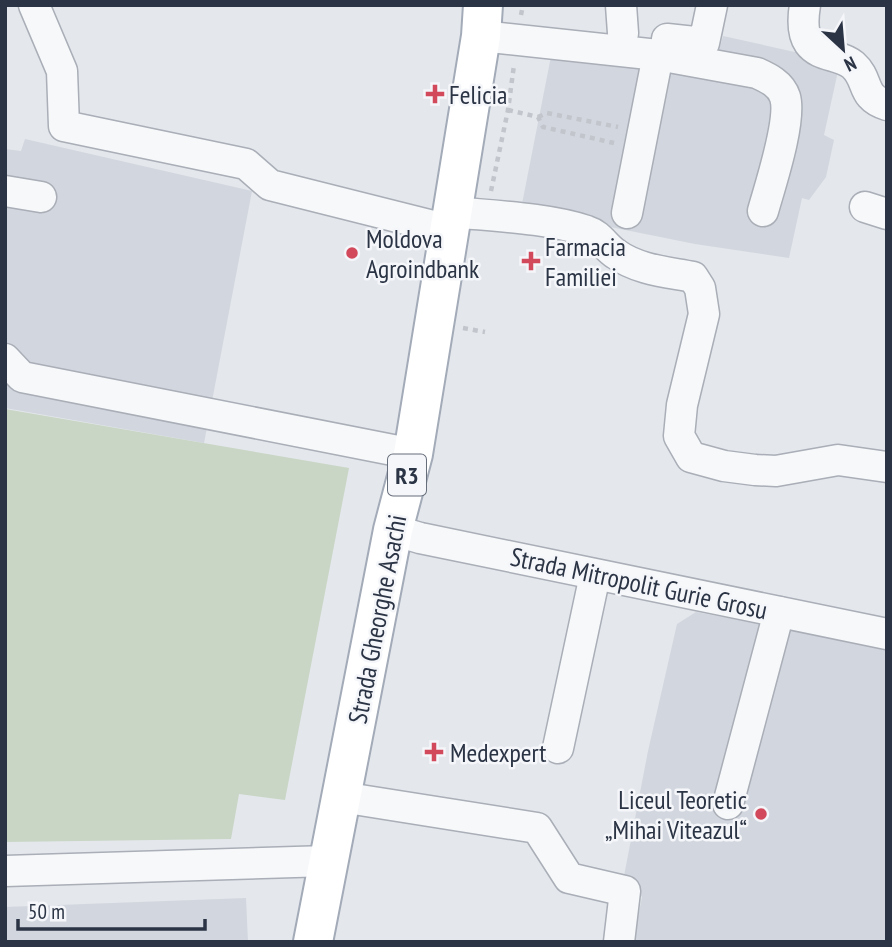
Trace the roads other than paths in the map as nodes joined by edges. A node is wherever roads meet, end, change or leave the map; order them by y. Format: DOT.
graph roads {
  1 [pos="34,5"];
  2 [pos="712,5"];
  3 [pos="805,5"];
  4 [pos="482,19"];
  5 [pos="622,19"];
  6 [pos="658,55"];
  7 [pos="887,105"];
  8 [pos="5,191"];
  9 [pos="41,197"];
  10 [pos="763,211"];
  11 [pos="627,214"];
  12 [pos="451,221"];
  13 [pos="5,359"];
  14 [pos="413,454"];
  15 [pos="887,467"];
  16 [pos="393,530"];
  17 [pos="595,575"];
  18 [pos="779,612"];
  19 [pos="887,634"];
  20 [pos="558,748"];
  21 [pos="341,797"];
  22 [pos="728,804"];
  23 [pos="328,861"];
  24 [pos="5,871"];
  25 [pos="313,942"];
  26 [pos="619,942"];
  1 -- 12 [label="street"];
  2 -- 5 [label="street"];
  3 -- 7 [label="street"];
  4 -- 5 [label="street"];
  4 -- 6 [label="street"];
  4 -- 12 [label="main road, Strada Gheorghe Asachi / R3"];
  6 -- 10 [label="street"];
  6 -- 11 [label="street"];
  8 -- 9 [label="street"];
  12 -- 14 [label="main road, Strada Gheorghe Asachi / R3"];
  12 -- 15 [label="street"];
  13 -- 14 [label="street"];
  14 -- 16 [label="main road, Strada Gheorghe Asachi / R3"];
  16 -- 17 [label="street, Strada Mitropolit Gurie Grosu"];
  16 -- 21 [label="main road, Strada Gheorghe Asachi / R3"];
  17 -- 18 [label="street, Strada Mitropolit Gurie Grosu"];
  17 -- 20 [label="street"];
  18 -- 19 [label="street, Strada Mitropolit Gurie Grosu"];
  18 -- 22 [label="street"];
  21 -- 23 [label="main road, Strada Gheorghe Asachi / R3"];
  21 -- 26 [label="street"];
  23 -- 24 [label="street"];
  23 -- 25 [label="main road, Strada Gheorghe Asachi / R3"];
}
